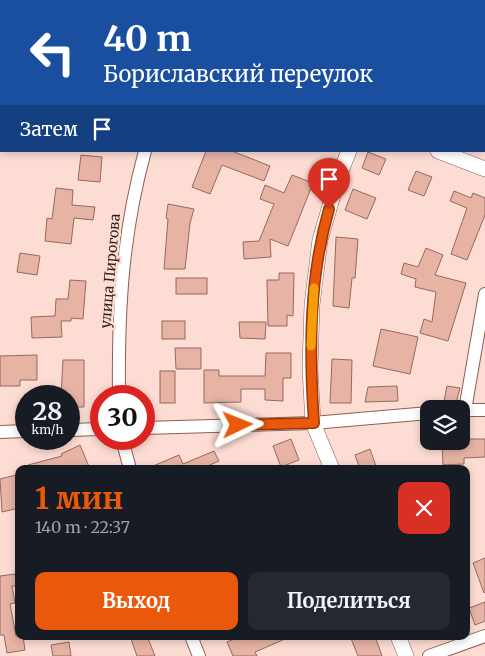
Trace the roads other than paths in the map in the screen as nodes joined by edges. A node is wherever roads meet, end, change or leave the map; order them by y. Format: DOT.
graph roads {
  1 [pos="145,152"];
  2 [pos="349,152"];
  3 [pos="441,152"];
  4 [pos="485,169"];
  5 [pos="485,294"];
  6 [pos="119,385"];
  7 [pos="465,400"];
  8 [pos="470,410"];
  9 [pos="485,410"];
  10 [pos="420,414"];
  11 [pos="314,423"];
  12 [pos="155,428"];
  13 [pos="15,431"];
  14 [pos="0,432"];
  15 [pos="125,450"];
  16 [pos="129,465"];
  17 [pos="330,465"];
  18 [pos="485,636"];
  19 [pos="193,640"];
  20 [pos="400,640"];
  21 [pos="199,656"];
  22 [pos="406,656"];
  23 [pos="428,656"];
  1 -- 6 [label="street, улица Пирогова"];
  2 -- 11 [label="street"];
  3 -- 4 [label="street"];
  5 -- 7 [label="street"];
  8 -- 9 [label="street"];
  10 -- 11 [label="street"];
  11 -- 12 [label="street"];
  11 -- 17 [label="street"];
  13 -- 14 [label="street"];
  15 -- 16 [label="street"];
  18 -- 23 [label="street"];
  19 -- 21 [label="street"];
  20 -- 22 [label="street"];
}
